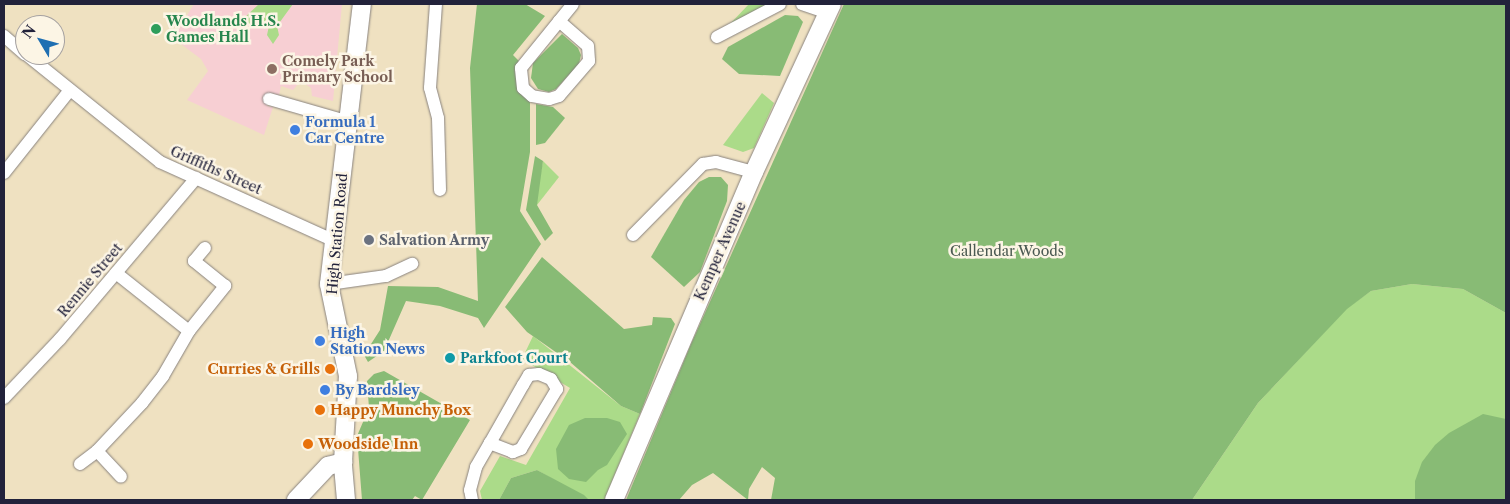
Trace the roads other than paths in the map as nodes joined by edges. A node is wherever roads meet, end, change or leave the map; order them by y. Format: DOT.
graph roads {
  1 [pos="362,4"];
  2 [pos="436,4"];
  3 [pos="573,4"];
  4 [pos="780,4"];
  5 [pos="802,4"];
  6 [pos="830,8"];
  7 [pos="559,21"];
  8 [pos="4,36"];
  9 [pos="717,37"];
  10 [pos="15,45"];
  11 [pos="39,65"];
  12 [pos="70,90"];
  13 [pos="269,99"];
  14 [pos="349,122"];
  15 [pos="754,172"];
  16 [pos="4,173"];
  17 [pos="196,178"];
  18 [pos="440,190"];
  19 [pos="633,235"];
  20 [pos="333,240"];
  21 [pos="204,248"];
  22 [pos="412,264"];
  23 [pos="116,273"];
  24 [pos="330,284"];
  25 [pos="189,331"];
  26 [pos="4,398"];
  27 [pos="490,443"];
  28 [pos="97,451"];
  29 [pos="343,462"];
  30 [pos="80,464"];
  31 [pos="121,477"];
  32 [pos="296,500"];
  33 [pos="346,500"];
  34 [pos="472,500"];
  35 [pos="614,500"];
  1 -- 14 [label="street, High Station Road"];
  2 -- 18 [label="street"];
  3 -- 7 [label="street"];
  4 -- 9 [label="street"];
  5 -- 6 [label="street"];
  6 -- 15 [label="street, Kemper Avenue"];
  7 -- 7 [label="street"];
  8 -- 10 [label="street, Griffiths Street"];
  11 -- 12 [label="street, Griffiths Street"];
  12 -- 16 [label="street"];
  12 -- 17 [label="street, Griffiths Street"];
  13 -- 14 [label="street"];
  14 -- 20 [label="street, High Station Road"];
  15 -- 19 [label="street"];
  15 -- 35 [label="street, Kemper Avenue"];
  17 -- 20 [label="street, Griffiths Street"];
  17 -- 23 [label="street, Rennie Street"];
  20 -- 24 [label="street, High Station Road"];
  21 -- 25 [label="street"];
  22 -- 24 [label="street"];
  23 -- 25 [label="street"];
  23 -- 26 [label="street, Rennie Street"];
  24 -- 29 [label="street, High Station Road"];
  25 -- 28 [label="street"];
  27 -- 27 [label="street"];
  27 -- 34 [label="street"];
  28 -- 30 [label="street"];
  28 -- 31 [label="street"];
  29 -- 32 [label="street"];
  29 -- 33 [label="street, High Station Road"];
}
